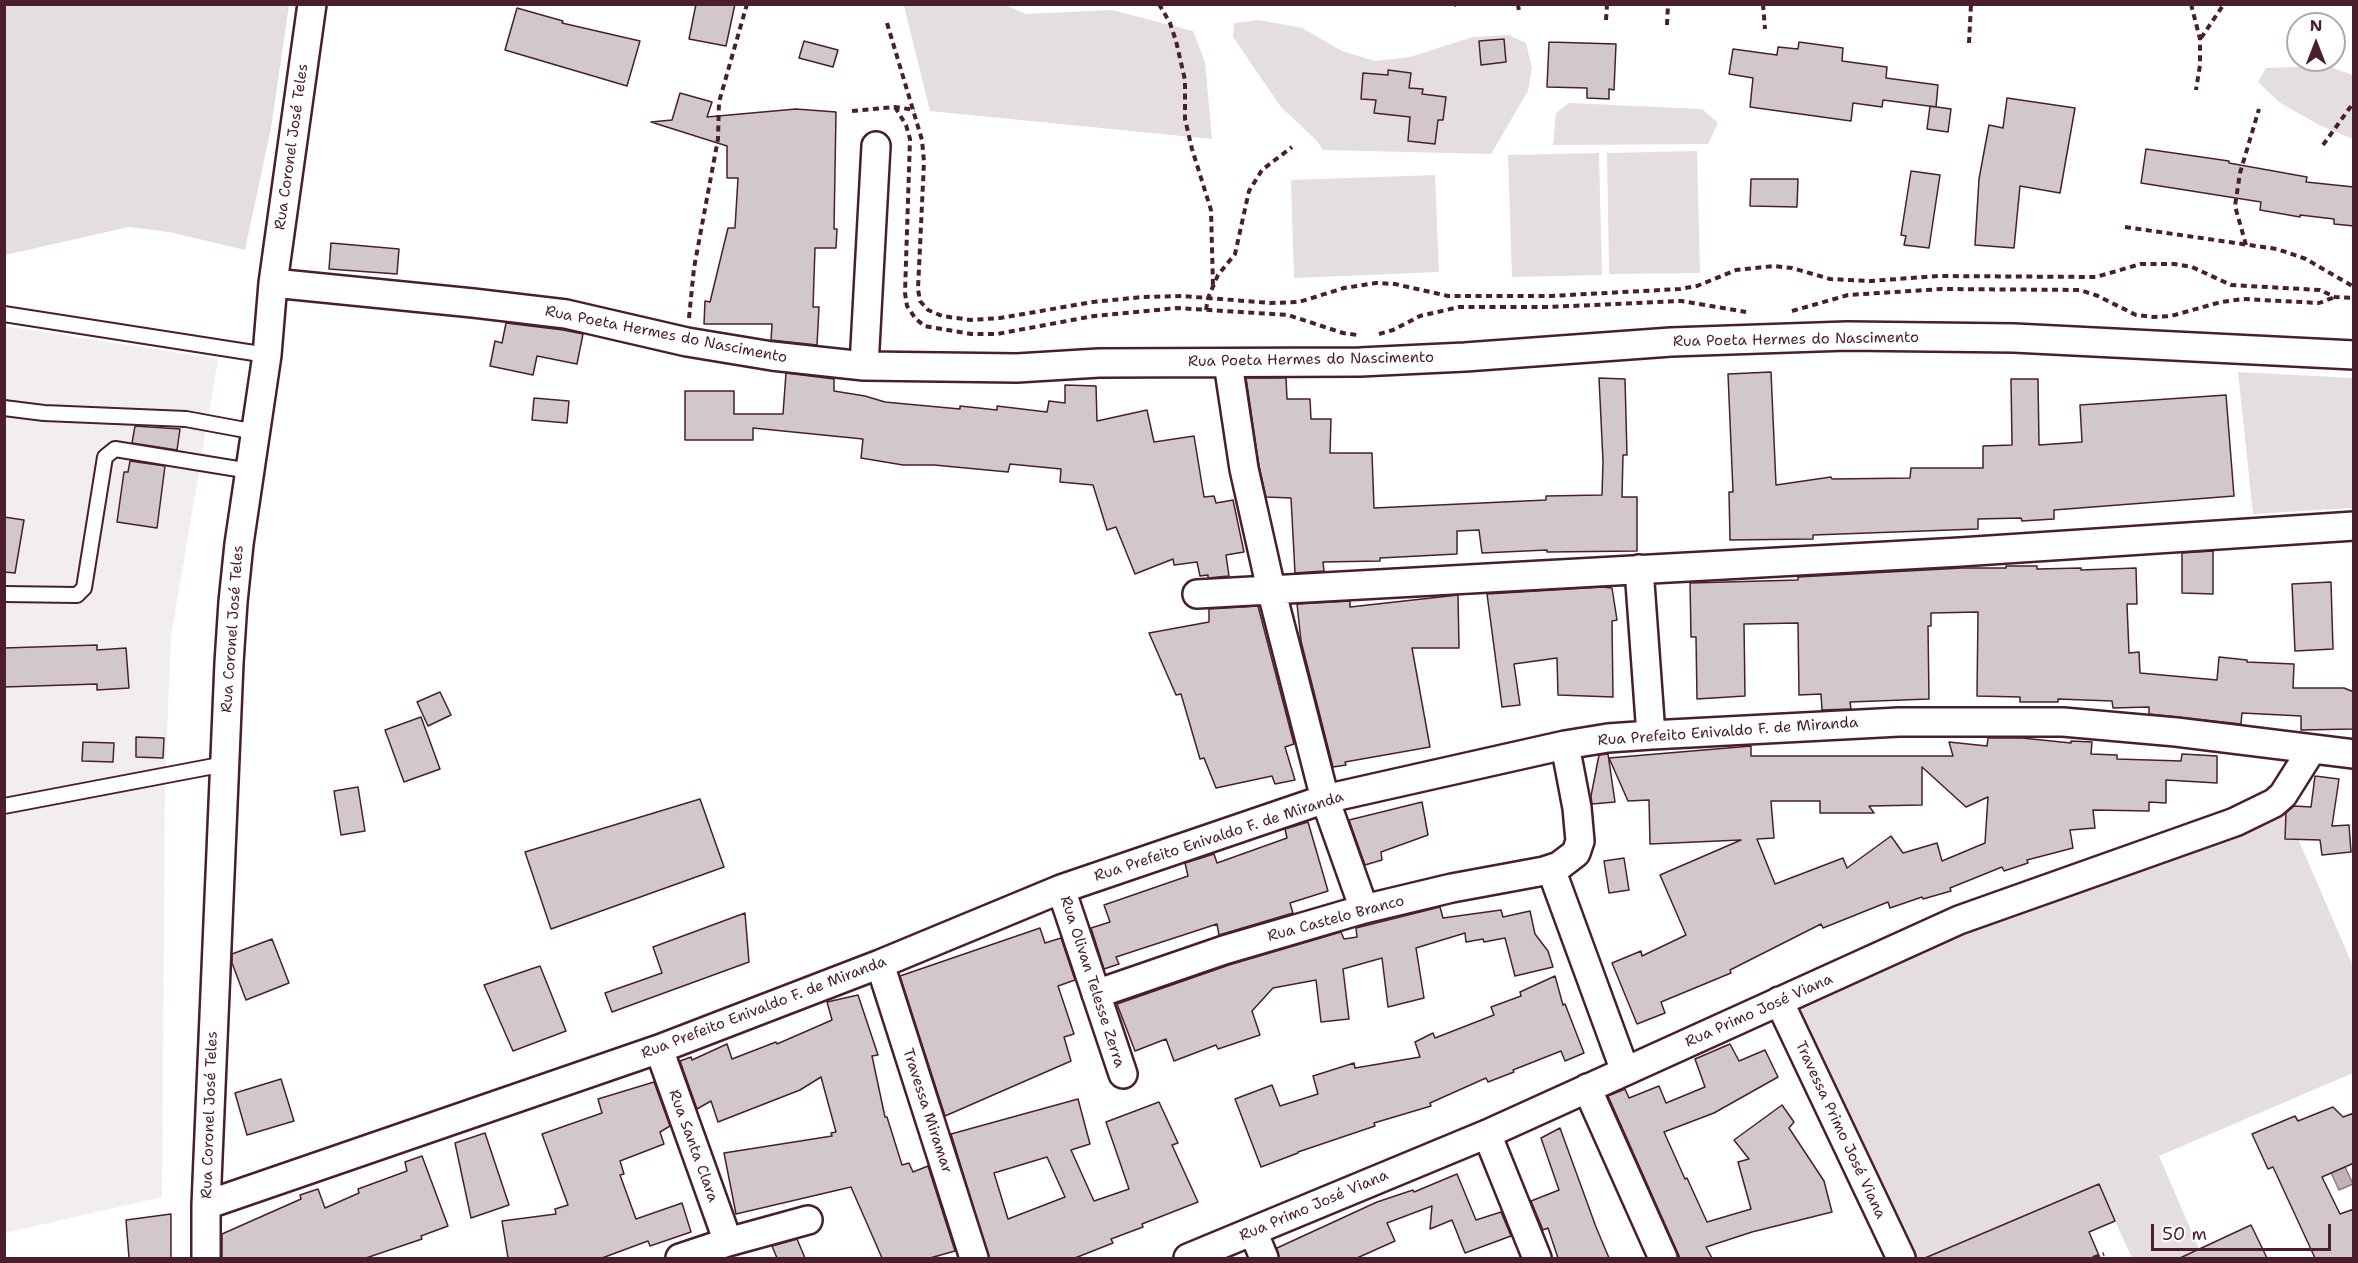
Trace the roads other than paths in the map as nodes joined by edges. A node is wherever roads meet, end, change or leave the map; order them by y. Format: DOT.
graph roads {
  1 [pos="312,4"];
  2 [pos="876,146"];
  3 [pos="273,284"];
  4 [pos="4,314"];
  5 [pos="267,355"];
  6 [pos="2354,355"];
  7 [pos="1228,363"];
  8 [pos="864,366"];
  9 [pos="4,408"];
  10 [pos="256,432"];
  11 [pos="250,471"];
  12 [pos="2354,526"];
  13 [pos="1639,569"];
  14 [pos="1270,589"];
  15 [pos="4,594"];
  16 [pos="1197,594"];
  17 [pos="1651,735"];
  18 [pos="1565,745"];
  19 [pos="2312,749"];
  20 [pos="2354,754"];
  21 [pos="225,764"];
  22 [pos="1325,799"];
  23 [pos="4,806"];
  24 [pos="1551,869"];
  25 [pos="1061,889"];
  26 [pos="1364,909"];
  27 [pos="880,964"];
  28 [pos="1096,994"];
  29 [pos="1779,1001"];
  30 [pos="659,1049"];
  31 [pos="1625,1071"];
  32 [pos="1123,1074"];
  33 [pos="1587,1088"];
  34 [pos="1487,1134"];
  35 [pos="206,1205"];
  36 [pos="807,1220"];
  37 [pos="1253,1231"];
  38 [pos="728,1242"];
  39 [pos="206,1258"];
  40 [pos="680,1258"];
  41 [pos="974,1258"];
  42 [pos="1188,1258"];
  43 [pos="1264,1258"];
  44 [pos="1537,1258"];
  45 [pos="1663,1258"];
  46 [pos="1901,1258"];
  1 -- 3 [label="street, Rua Coronel José Teles"];
  2 -- 8 [label="street"];
  3 -- 5 [label="street, Rua Coronel José Teles"];
  3 -- 8 [label="street, Rua Poeta Hermes do Nascimento"];
  4 -- 5 [label="lane"];
  5 -- 10 [label="street, Rua Coronel José Teles"];
  6 -- 7 [label="street, Rua Poeta Hermes do Nascimento"];
  7 -- 8 [label="street, Rua Poeta Hermes do Nascimento"];
  7 -- 14 [label="street"];
  9 -- 10 [label="lane"];
  10 -- 11 [label="street, Rua Coronel José Teles"];
  11 -- 15 [label="lane"];
  11 -- 21 [label="street, Rua Coronel José Teles"];
  12 -- 13 [label="street"];
  13 -- 14 [label="street"];
  13 -- 17 [label="street"];
  14 -- 16 [label="street"];
  14 -- 22 [label="street"];
  17 -- 18 [label="street, Rua Prefeito Enivaldo F. de Miranda"];
  17 -- 19 [label="street, Rua Prefeito Enivaldo F. de Miranda"];
  18 -- 22 [label="street, Rua Prefeito Enivaldo F. de Miranda"];
  18 -- 24 [label="street, Rua Castelo Branco"];
  19 -- 20 [label="street, Rua Prefeito Enivaldo F. de Miranda"];
  19 -- 29 [label="street, Rua Primo José Viana"];
  21 -- 23 [label="lane"];
  21 -- 35 [label="street, Rua Coronel José Teles"];
  22 -- 25 [label="street, Rua Prefeito Enivaldo F. de Miranda"];
  22 -- 26 [label="street"];
  24 -- 26 [label="street, Rua Castelo Branco"];
  24 -- 31 [label="street"];
  25 -- 27 [label="street, Rua Prefeito Enivaldo F. de Miranda"];
  25 -- 28 [label="street, Rua Olivan Telesse Zerra"];
  26 -- 28 [label="street, Rua Castelo Branco"];
  27 -- 30 [label="street, Rua Prefeito Enivaldo F. de Miranda"];
  27 -- 41 [label="street, Travessa Miramar"];
  28 -- 32 [label="street, Rua Olivan Telesse Zerra"];
  29 -- 31 [label="street, Rua Primo José Viana"];
  29 -- 46 [label="street, Travessa Primo José Viana"];
  30 -- 35 [label="street, Rua Prefeito Enivaldo F. de Miranda"];
  30 -- 38 [label="street, Rua Santa Clara"];
  31 -- 33 [label="street, Rua Primo José Viana"];
  33 -- 34 [label="street, Rua Primo José Viana"];
  33 -- 45 [label="street"];
  34 -- 37 [label="street, Rua Primo José Viana"];
  34 -- 44 [label="street"];
  35 -- 39 [label="street, Rua Coronel José Teles"];
  36 -- 38 [label="street"];
  37 -- 42 [label="street, Rua Primo José Viana"];
  37 -- 43 [label="street"];
  38 -- 40 [label="street"];
}
